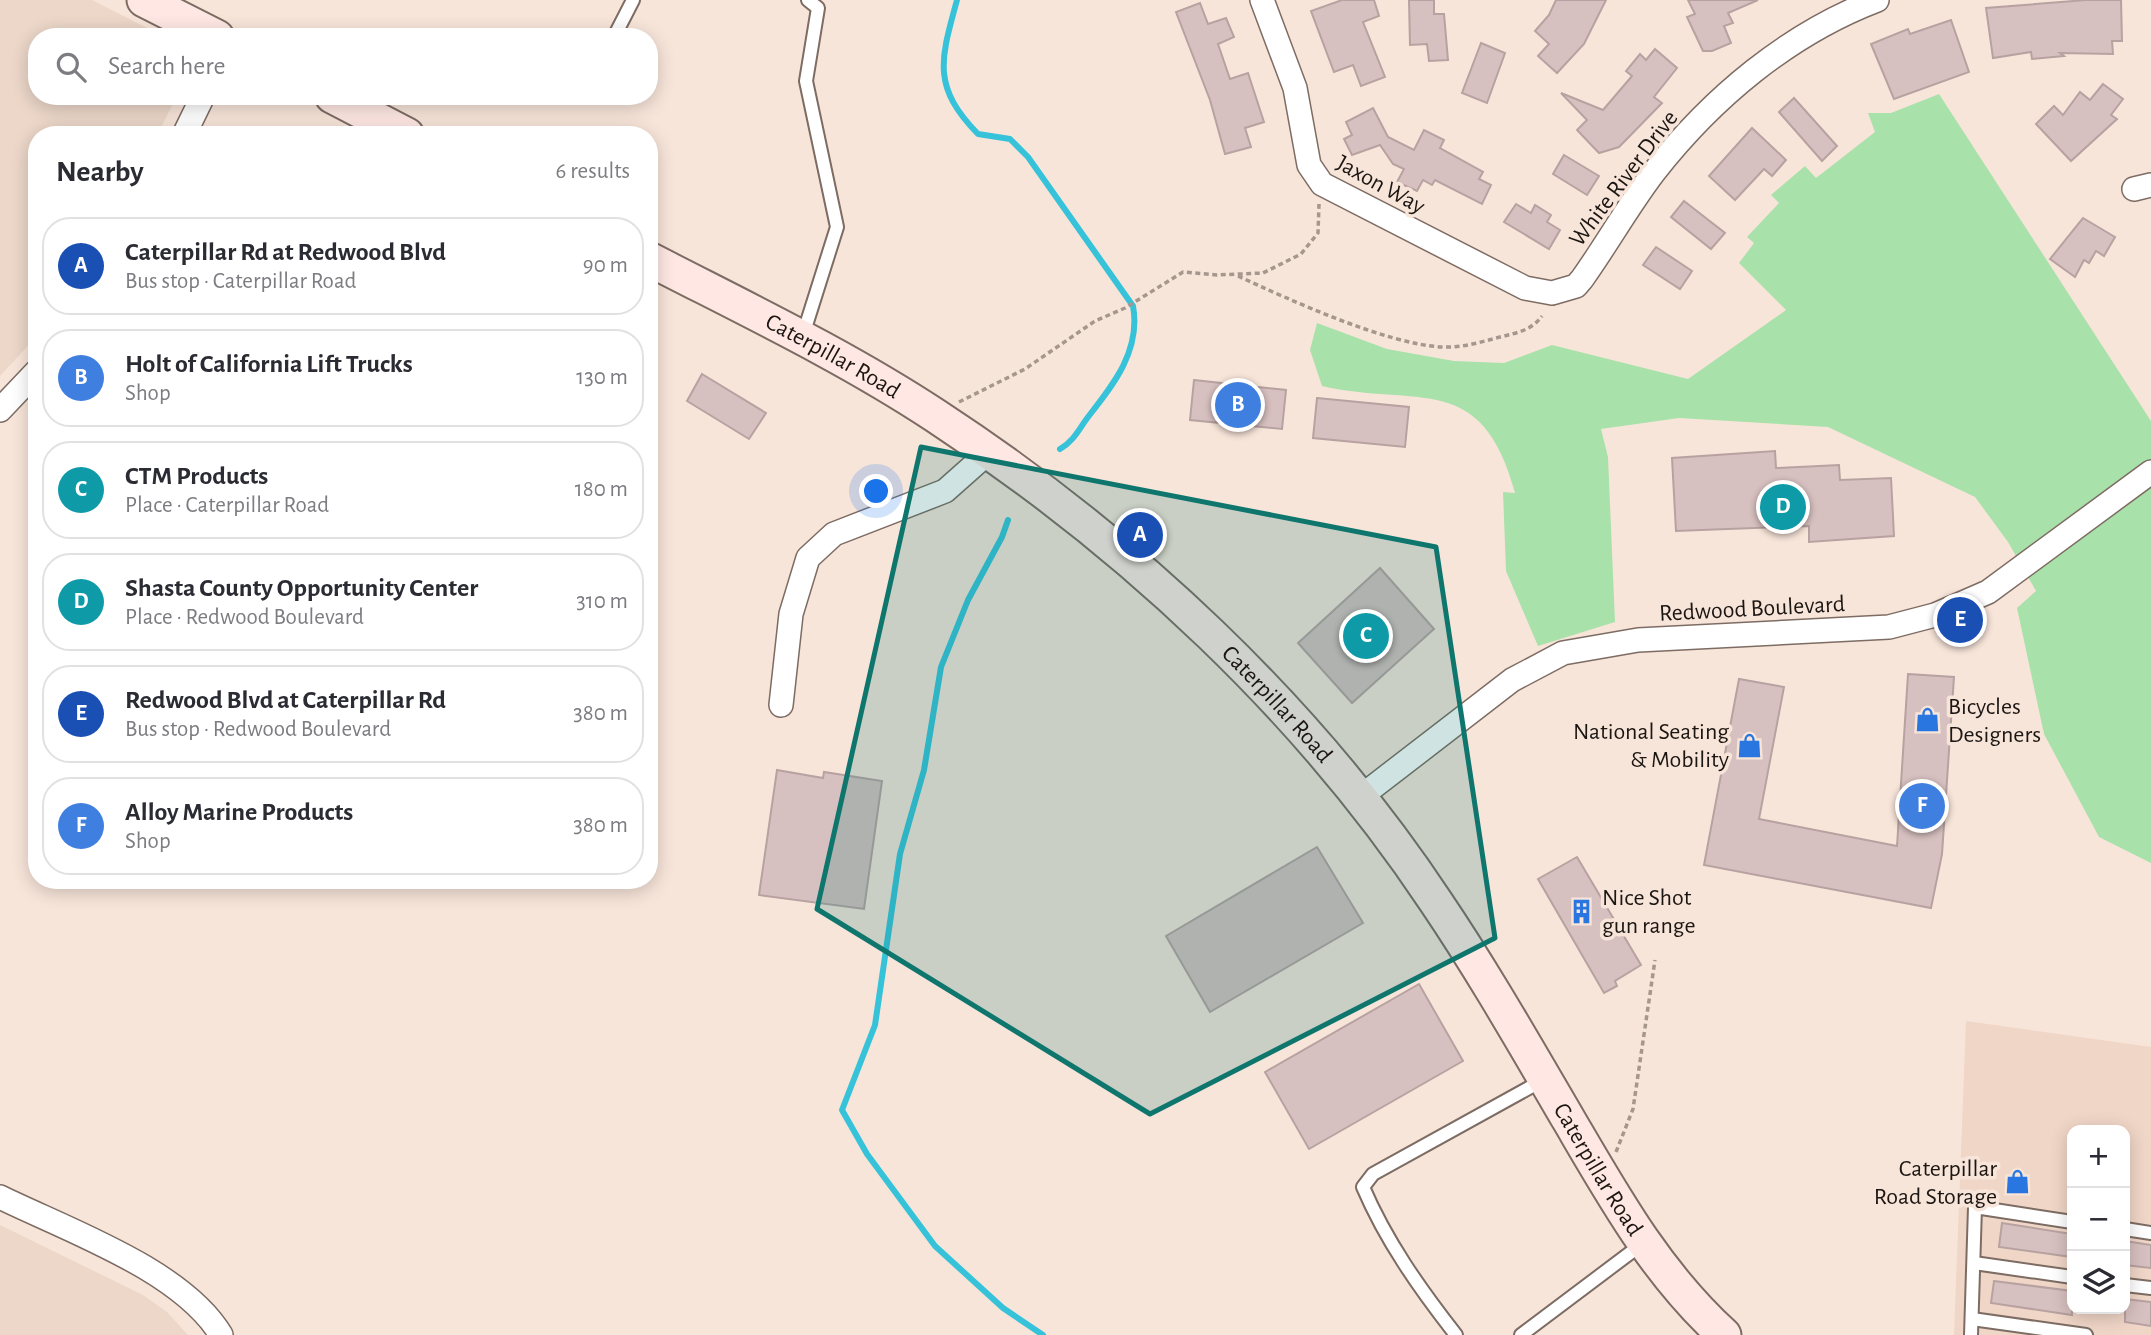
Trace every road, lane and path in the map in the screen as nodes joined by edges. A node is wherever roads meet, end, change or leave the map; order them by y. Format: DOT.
graph roads {
  1 [pos="144,0"];
  2 [pos="634,0"];
  3 [pos="808,0"];
  4 [pos="1262,0"];
  5 [pos="1863,2"];
  6 [pos="198,28"];
  7 [pos="619,28"];
  8 [pos="199,105"];
  9 [pos="349,105"];
  10 [pos="188,126"];
  11 [pos="390,126"];
  12 [pos="1328,187"];
  13 [pos="658,264"];
  14 [pos="1236,275"];
  15 [pos="1552,293"];
  16 [pos="1542,316"];
  17 [pos="802,338"];
  18 [pos="28,380"];
  19 [pos="0,410"];
  20 [pos="936,415"];
  21 [pos="989,452"];
  22 [pos="2151,472"];
  23 [pos="781,705"];
  24 [pos="1359,798"];
  25 [pos="1656,960"];
  26 [pos="1545,1079"];
  27 [pos="1604,1181"];
  28 [pos="0,1197"];
  29 [pos="2067,1221"];
  30 [pos="2130,1230"];
  31 [pos="2151,1233"];
  32 [pos="1643,1244"];
  33 [pos="1974,1264"];
  34 [pos="2067,1276"];
  35 [pos="2130,1285"];
  36 [pos="2151,1288"];
  37 [pos="1972,1319"];
  38 [pos="221,1335"];
  39 [pos="1456,1335"];
  40 [pos="1521,1335"];
  41 [pos="1724,1335"];
  42 [pos="1971,1335"];
  43 [pos="2086,1335"];
  1 -- 6 [label="street"];
  2 -- 7 [label="lane"];
  3 -- 17 [label="lane"];
  4 -- 12 [label="street, Jaxon Way"];
  5 -- 15 [label="street, White River Drive"];
  8 -- 10 [label="street"];
  9 -- 11 [label="street"];
  12 -- 14 [label="path"];
  12 -- 15 [label="street, Jaxon Way"];
  13 -- 17 [label="street, Caterpillar Road"];
  14 -- 16 [label="path"];
  14 -- 20 [label="path"];
  17 -- 20 [label="street, Caterpillar Road"];
  18 -- 19 [label="street"];
  20 -- 21 [label="street, Caterpillar Road"];
  21 -- 23 [label="street"];
  21 -- 24 [label="street, Caterpillar Road"];
  22 -- 24 [label="street, Redwood Boulevard"];
  24 -- 26 [label="street, Caterpillar Road"];
  25 -- 27 [label="path"];
  26 -- 27 [label="street, Caterpillar Road"];
  26 -- 39 [label="lane"];
  27 -- 32 [label="street, Caterpillar Road"];
  28 -- 38 [label="street"];
  29 -- 33 [label="lane"];
  30 -- 31 [label="lane"];
  32 -- 40 [label="lane"];
  32 -- 41 [label="street, Caterpillar Road"];
  33 -- 34 [label="lane"];
  33 -- 37 [label="lane"];
  35 -- 36 [label="lane"];
  37 -- 42 [label="lane"];
  37 -- 43 [label="lane"];
}
